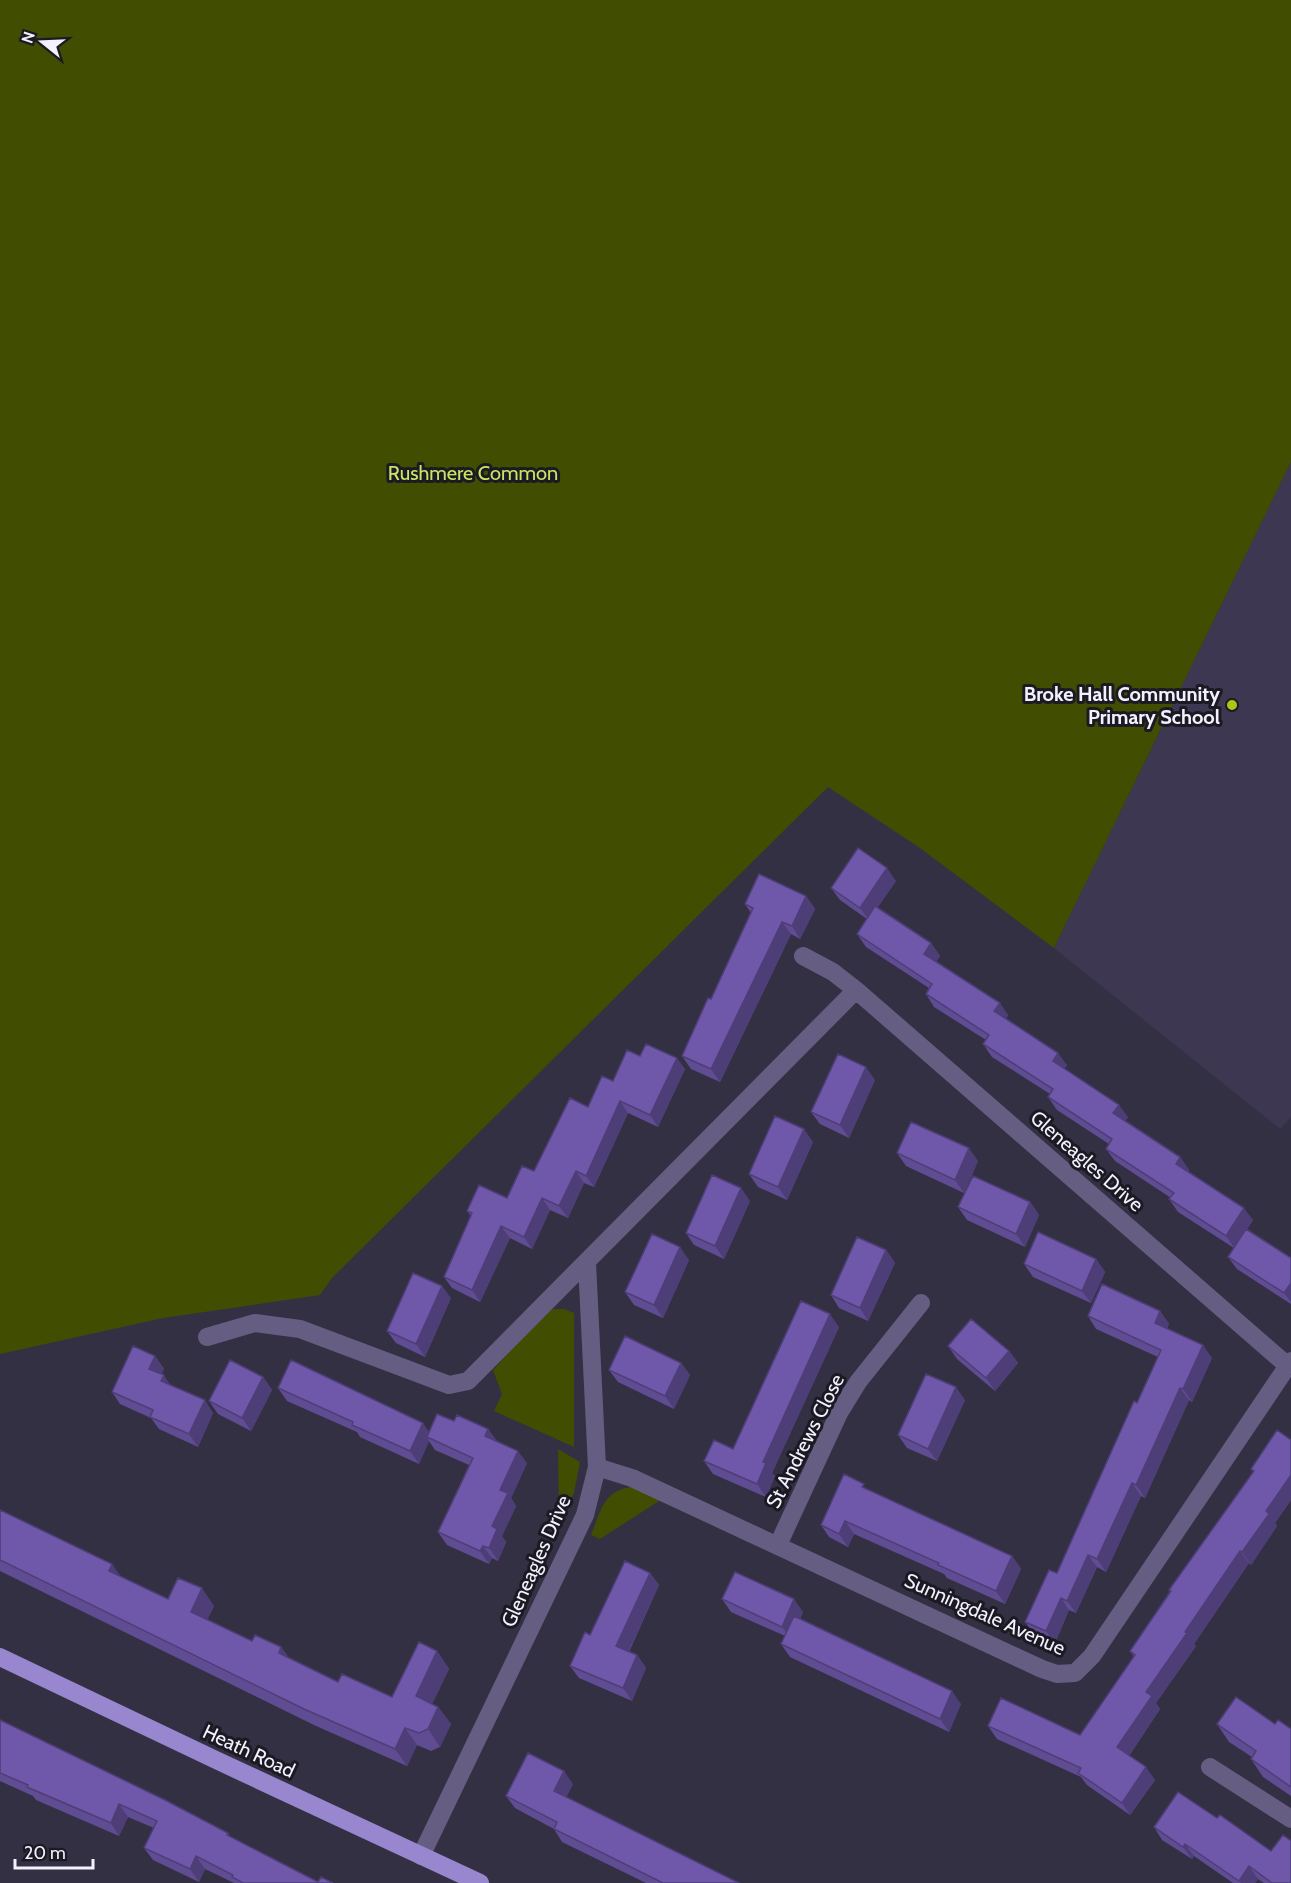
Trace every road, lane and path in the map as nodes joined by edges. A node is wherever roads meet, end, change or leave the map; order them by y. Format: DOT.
graph roads {
  1 [pos="803,956"];
  2 [pos="856,990"];
  3 [pos="587,1263"];
  4 [pos="921,1303"];
  5 [pos="207,1337"];
  6 [pos="1289,1364"];
  7 [pos="597,1467"];
  8 [pos="778,1545"];
  9 [pos="0,1657"];
  10 [pos="1210,1767"];
  11 [pos="1291,1819"];
  12 [pos="421,1856"];
  13 [pos="480,1883"];
  1 -- 2 [label="street, Gleneagles Drive"];
  2 -- 3 [label="street"];
  2 -- 6 [label="street, Gleneagles Drive"];
  3 -- 5 [label="street"];
  3 -- 7 [label="street, Gleneagles Drive"];
  4 -- 8 [label="street, St Andrews Close"];
  6 -- 8 [label="street, Sunningdale Avenue"];
  7 -- 8 [label="street, Sunningdale Avenue"];
  7 -- 12 [label="street, Gleneagles Drive"];
  9 -- 12 [label="main road, Heath Road"];
  10 -- 11 [label="street"];
  12 -- 13 [label="main road, Heath Road"];
}
